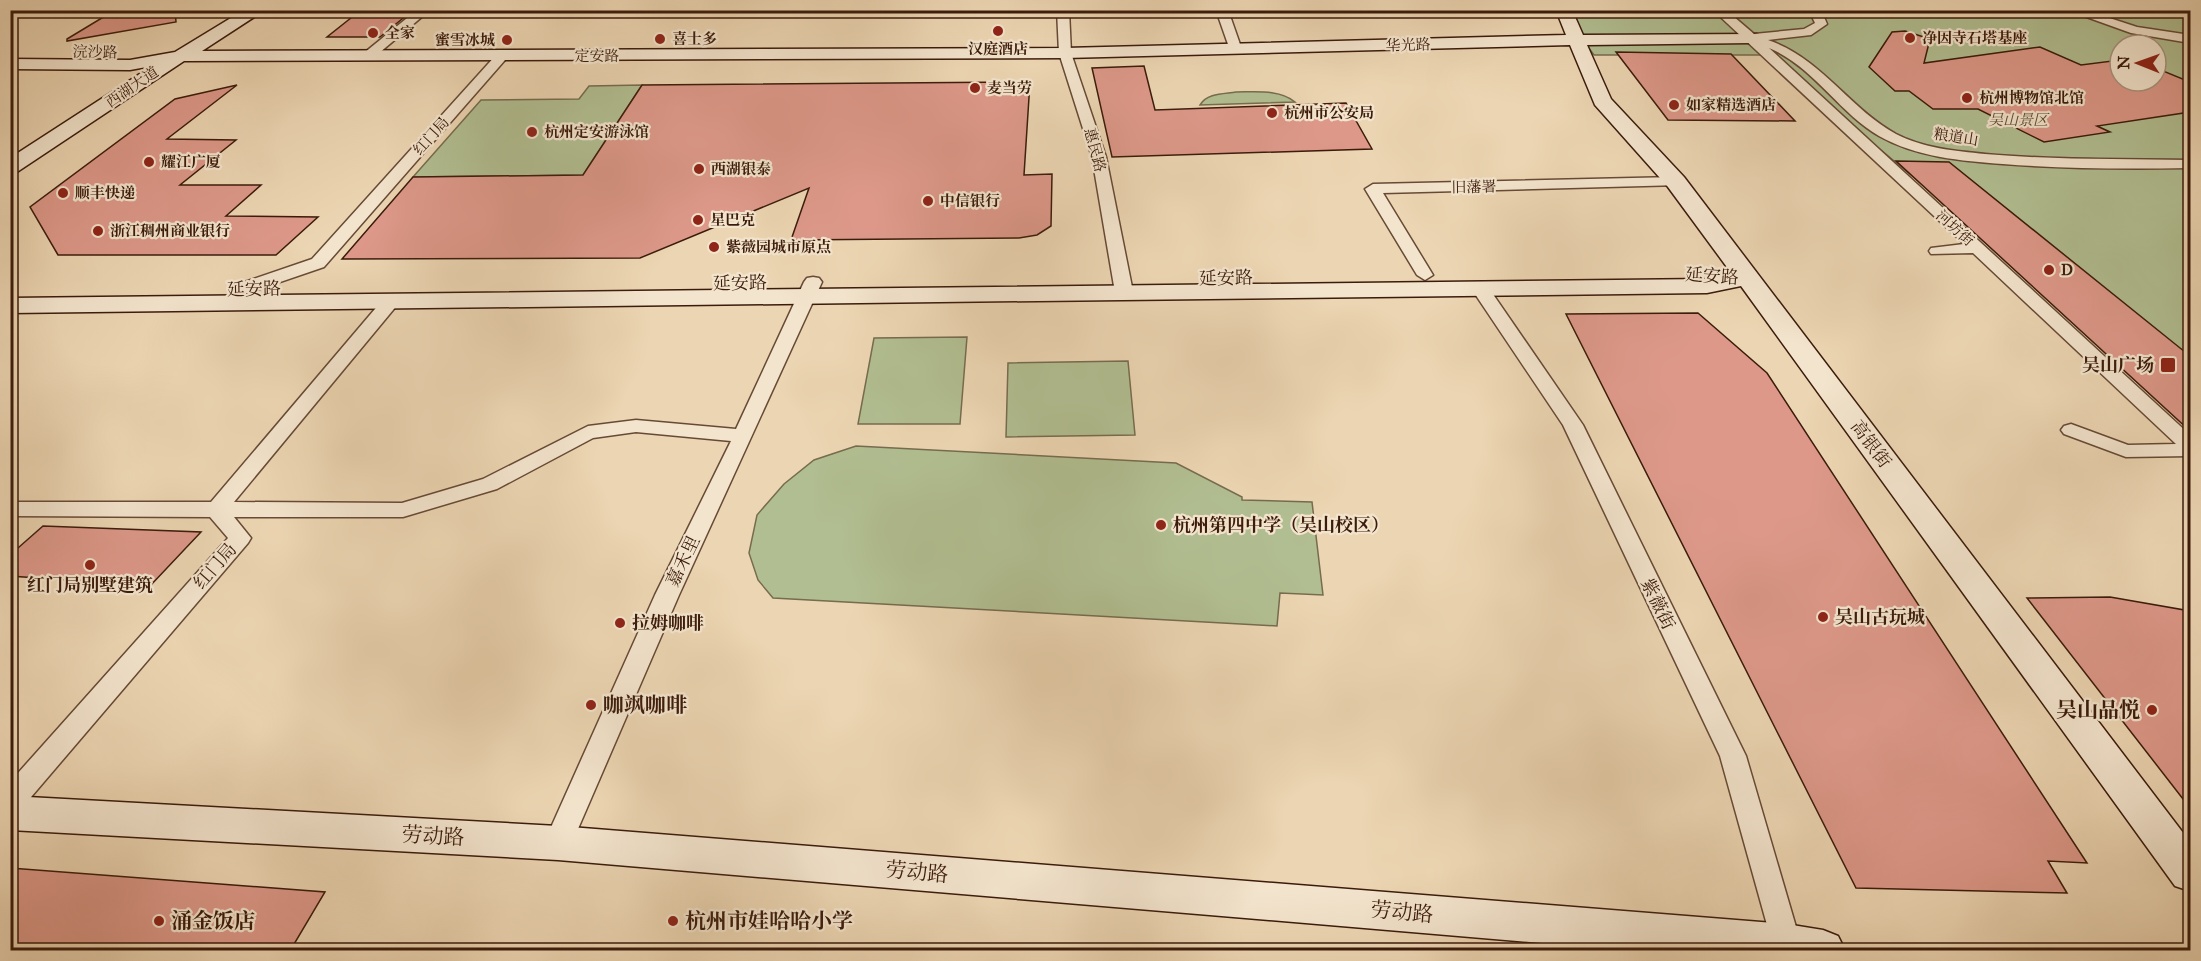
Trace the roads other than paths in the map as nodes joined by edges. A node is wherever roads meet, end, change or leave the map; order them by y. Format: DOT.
graph roads {
  1 [pos="257,10"];
  2 [pos="425,10"];
  3 [pos="1063,10"];
  4 [pos="1222,10"];
  5 [pos="1564,10"];
  6 [pos="1718,10"];
  7 [pos="1815,10"];
  8 [pos="2072,10"];
  9 [pos="1751,38"];
  10 [pos="2190,39"];
  11 [pos="1578,40"];
  12 [pos="174,48"];
  13 [pos="1236,50"];
  14 [pos="10,51"];
  15 [pos="150,53"];
  16 [pos="1065,53"];
  17 [pos="368,56"];
  18 [pos="501,57"];
  19 [pos="10,64"];
  20 [pos="130,65"];
  21 [pos="100,85"];
  22 [pos="2190,164"];
  23 [pos="10,168"];
  24 [pos="1676,182"];
  25 [pos="1970,249"];
  26 [pos="1936,251"];
  27 [pos="1425,275"];
  28 [pos="1747,278"];
  29 [pos="1123,285"];
  30 [pos="1480,288"];
  31 [pos="242,289"];
  32 [pos="811,289"];
  33 [pos="10,294"];
  34 [pos="392,300"];
  35 [pos="10,306"];
  36 [pos="2071,430"];
  37 [pos="743,436"];
  38 [pos="2190,448"];
  39 [pos="10,509"];
  40 [pos="216,510"];
  41 [pos="10,802"];
  42 [pos="10,813"];
  43 [pos="558,843"];
  44 [pos="2190,873"];
  45 [pos="1805,947"];
  1 -- 12 [label="street, 西湖大道"];
  2 -- 17 [label="street"];
  3 -- 16 [label="street, 惠民路"];
  4 -- 13 [label="street"];
  5 -- 11 [label="street, 高银街"];
  6 -- 9 [label="street, 河坊街"];
  7 -- 9 [label="street"];
  8 -- 10 [label="street"];
  9 -- 11 [label="street, 华光路"];
  9 -- 22 [label="street, 粮道山"];
  9 -- 38 [label="street, 河坊街"];
  11 -- 13 [label="street, 华光路"];
  11 -- 24 [label="street, 高银街"];
  12 -- 15 [label="street, 浣沙路"];
  12 -- 17 [label="street, 定安路"];
  12 -- 20 [label="street, 定安路"];
  12 -- 23 [label="street, 西湖大道"];
  13 -- 16 [label="street, 华光路"];
  14 -- 15 [label="street, 浣沙路"];
  15 -- 20 [label="street, 西湖大道"];
  16 -- 18 [label="street, 定安路"];
  16 -- 29 [label="street, 惠民路"];
  17 -- 18 [label="street, 定安路"];
  18 -- 31 [label="street, 红门局"];
  19 -- 20 [label="street"];
  20 -- 21 [label="street, 西湖大道"];
  24 -- 27 [label="street, 旧藩署"];
  24 -- 28 [label="street, 高银街"];
  25 -- 26 [label="street"];
  27 -- 28 [label="street, 延安路"];
  27 -- 29 [label="street, 延安路"];
  28 -- 30 [label="street, 延安路"];
  28 -- 44 [label="street, 高银街"];
  29 -- 30 [label="street, 延安路"];
  29 -- 32 [label="street, 延安路"];
  30 -- 45 [label="street, 紫薇街"];
  31 -- 32 [label="street, 延安路"];
  31 -- 33 [label="street, 延安路"];
  32 -- 34 [label="street, 延安路"];
  32 -- 37 [label="street, 嘉禾里"];
  34 -- 35 [label="street, 延安路"];
  34 -- 40 [label="street"];
  36 -- 38 [label="street"];
  37 -- 40 [label="street"];
  37 -- 43 [label="street, 嘉禾里"];
  39 -- 40 [label="street"];
  40 -- 41 [label="street, 红门局"];
  42 -- 43 [label="street, 劳动路"];
  43 -- 45 [label="street, 劳动路"];
}
